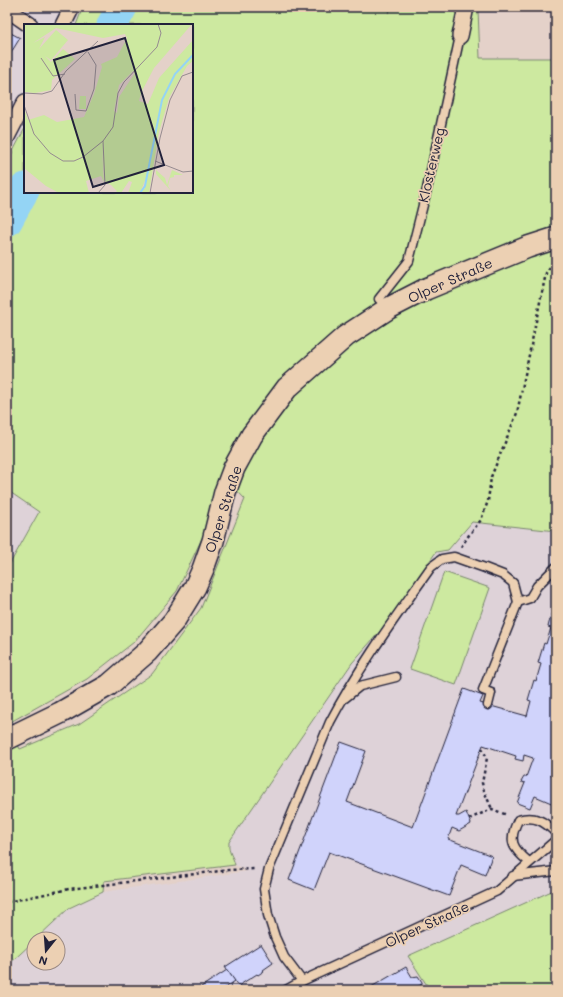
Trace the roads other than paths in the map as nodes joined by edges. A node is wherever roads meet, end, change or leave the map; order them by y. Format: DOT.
graph roads {
  1 [pos="72,7"];
  2 [pos="466,7"];
  3 [pos="7,9"];
  4 [pos="29,24"];
  5 [pos="64,24"];
  6 [pos="460,36"];
  7 [pos="24,104"];
  8 [pos="7,137"];
  9 [pos="556,238"];
  10 [pos="389,308"];
  11 [pos="556,567"];
  12 [pos="518,602"];
  13 [pos="396,677"];
  14 [pos="341,701"];
  15 [pos="488,705"];
  16 [pos="7,739"];
  17 [pos="556,833"];
  18 [pos="556,840"];
  19 [pos="529,862"];
  20 [pos="556,871"];
  21 [pos="512,876"];
  22 [pos="302,981"];
  23 [pos="286,990"];
  1 -- 5 [label="street"];
  2 -- 6 [label="street, Klosterweg"];
  3 -- 4 [label="street"];
  6 -- 10 [label="lane, Klosterweg"];
  7 -- 8 [label="street"];
  9 -- 10 [label="main road, Olper Straße"];
  10 -- 16 [label="main road, Olper Straße"];
  11 -- 12 [label="lane"];
  12 -- 14 [label="lane"];
  12 -- 15 [label="lane"];
  13 -- 14 [label="lane"];
  14 -- 22 [label="lane"];
  17 -- 19 [label="lane"];
  18 -- 19 [label="lane, Olper Straße"];
  19 -- 21 [label="lane, Olper Straße"];
  20 -- 21 [label="lane"];
  21 -- 22 [label="lane, Olper Straße"];
  22 -- 23 [label="lane, Olper Straße"];
}
